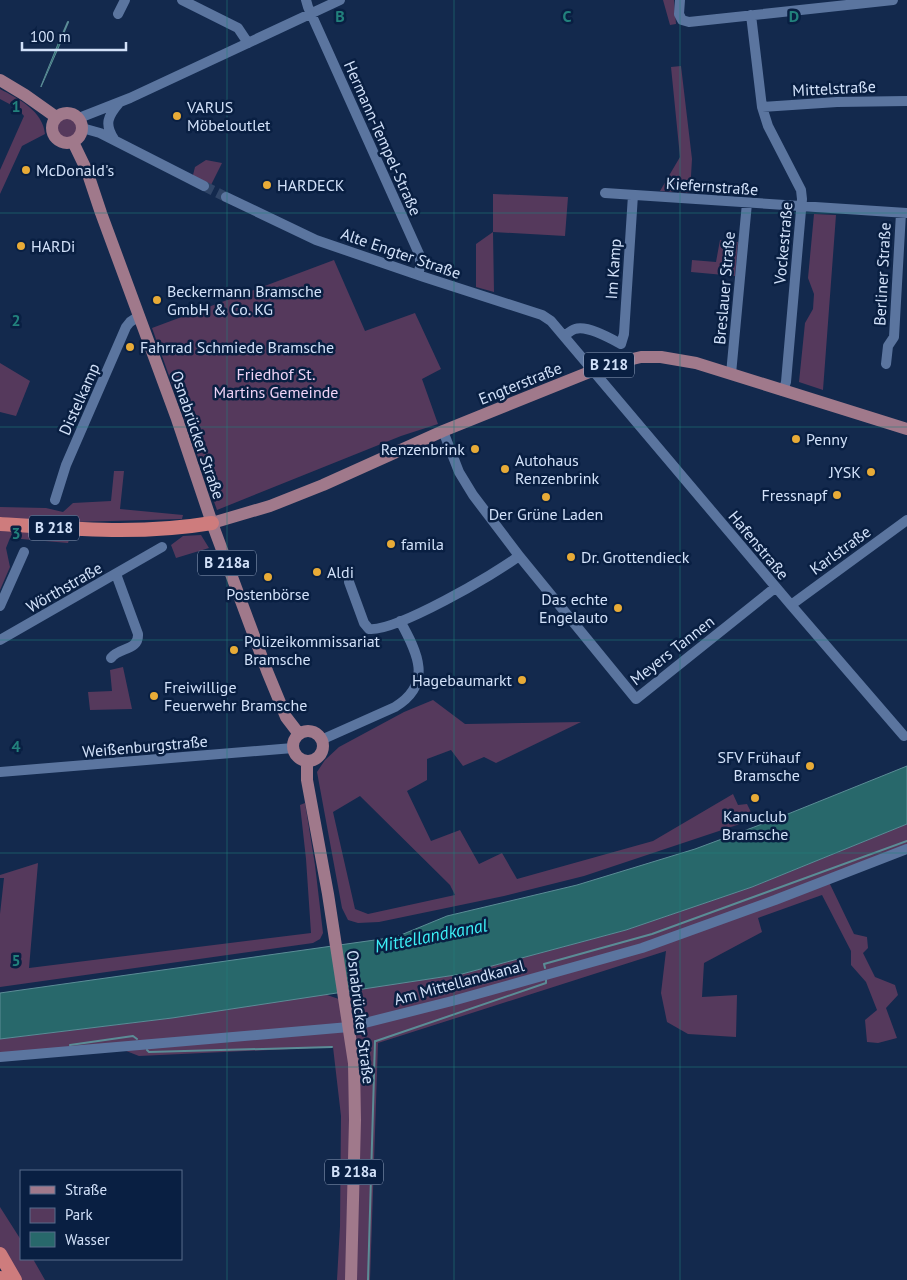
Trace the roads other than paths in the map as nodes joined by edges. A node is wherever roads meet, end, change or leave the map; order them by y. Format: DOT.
graph roads {
  1 [pos="125,0"];
  2 [pos="182,0"];
  3 [pos="306,0"];
  4 [pos="340,0"];
  5 [pos="680,0"];
  6 [pos="893,0"];
  7 [pos="118,14"];
  8 [pos="311,14"];
  9 [pos="751,15"];
  10 [pos="248,43"];
  11 [pos="0,80"];
  12 [pos="907,101"];
  13 [pos="119,103"];
  14 [pos="762,107"];
  15 [pos="56,117"];
  16 [pos="81,123"];
  17 [pos="115,140"];
  18 [pos="73,142"];
  19 [pos="204,186"];
  20 [pos="606,193"];
  21 [pos="633,195"];
  22 [pos="226,196"];
  23 [pos="747,204"];
  24 [pos="802,207"];
  25 [pos="904,213"];
  26 [pos="418,275"];
  27 [pos="139,316"];
  28 [pos="564,336"];
  29 [pos="886,364"];
  30 [pos="593,371"];
  31 [pos="731,374"];
  32 [pos="784,391"];
  33 [pos="907,429"];
  34 [pos="443,431"];
  35 [pos="55,500"];
  36 [pos="907,520"];
  37 [pos="212,523"];
  38 [pos="0,524"];
  39 [pos="162,547"];
  40 [pos="24,552"];
  41 [pos="519,556"];
  42 [pos="116,574"];
  43 [pos="348,582"];
  44 [pos="776,588"];
  45 [pos="791,605"];
  46 [pos="0,606"];
  47 [pos="400,621"];
  48 [pos="0,640"];
  49 [pos="111,658"];
  50 [pos="299,734"];
  51 [pos="904,736"];
  52 [pos="321,740"];
  53 [pos="293,748"];
  54 [pos="307,761"];
  55 [pos="0,772"];
  56 [pos="907,849"];
  57 [pos="349,1027"];
  58 [pos="0,1057"];
  59 [pos="0,1254"];
  60 [pos="15,1280"];
  61 [pos="351,1280"];
  1 -- 7 [label="street"];
  2 -- 10 [label="street"];
  3 -- 8 [label="street, Hermann-Tempel-Straße"];
  4 -- 8 [label="street"];
  5 -- 9 [label="street"];
  6 -- 9 [label="street"];
  8 -- 10 [label="street"];
  8 -- 26 [label="street, Hermann-Tempel-Straße"];
  9 -- 14 [label="street, Vockestraße"];
  10 -- 13 [label="street"];
  11 -- 15 [label="main road"];
  12 -- 14 [label="street, Mittelstraße"];
  13 -- 16 [label="street"];
  13 -- 17 [label="street"];
  14 -- 24 [label="street, Vockestraße"];
  15 -- 16 [label="main road"];
  15 -- 18 [label="main road"];
  16 -- 17 [label="street"];
  16 -- 18 [label="main road"];
  17 -- 19 [label="street"];
  18 -- 27 [label="main road, Osnabrücker Straße"];
  20 -- 21 [label="street, Kiefernstraße"];
  21 -- 23 [label="street, Kiefernstraße"];
  21 -- 28 [label="street, Im Kamp"];
  22 -- 26 [label="street, Alte Engter Straße"];
  23 -- 24 [label="street, Kiefernstraße"];
  23 -- 31 [label="street, Breslauer Straße"];
  24 -- 25 [label="street, Kiefernstraße"];
  24 -- 32 [label="street, Vockestraße"];
  25 -- 29 [label="street, Berliner Straße"];
  26 -- 28 [label="street, Alte Engter Straße"];
  27 -- 35 [label="street, Distelkamp"];
  27 -- 37 [label="main road, Osnabrücker Straße"];
  28 -- 30 [label="street, Alte Engter Straße"];
  30 -- 31 [label="main road, Engterstraße / B 218"];
  30 -- 34 [label="main road, Engterstraße / B 218"];
  30 -- 44 [label="street, Hafenstraße"];
  31 -- 32 [label="main road, Engterstraße / B 218"];
  32 -- 33 [label="main road, Engterstraße / B 218"];
  34 -- 37 [label="main road, Engterstraße / B 218"];
  34 -- 41 [label="street, Meyers Tannen"];
  36 -- 45 [label="street, Karlstraße"];
  37 -- 38 [label="highway, B 218"];
  37 -- 50 [label="main road, Osnabrücker Straße / B 218a"];
  39 -- 42 [label="street, Wörthstraße"];
  40 -- 46 [label="street"];
  41 -- 44 [label="street, Meyers Tannen"];
  41 -- 47 [label="street"];
  42 -- 48 [label="street, Wörthstraße"];
  42 -- 49 [label="street, Wörthstraße"];
  43 -- 47 [label="street"];
  44 -- 45 [label="street, Hafenstraße"];
  45 -- 51 [label="street, Hafenstraße"];
  47 -- 52 [label="street"];
  50 -- 52 [label="main road"];
  50 -- 53 [label="main road"];
  52 -- 54 [label="main road"];
  53 -- 54 [label="main road"];
  53 -- 55 [label="street, Weißenburgstraße"];
  54 -- 57 [label="main road, Osnabrücker Straße / B 218a"];
  56 -- 57 [label="street, Am Mittellandkanal"];
  57 -- 58 [label="street, Am Mittellandkanal"];
  57 -- 61 [label="main road, Osnabrücker Straße / B 218a"];
  59 -- 60 [label="highway"];
}
